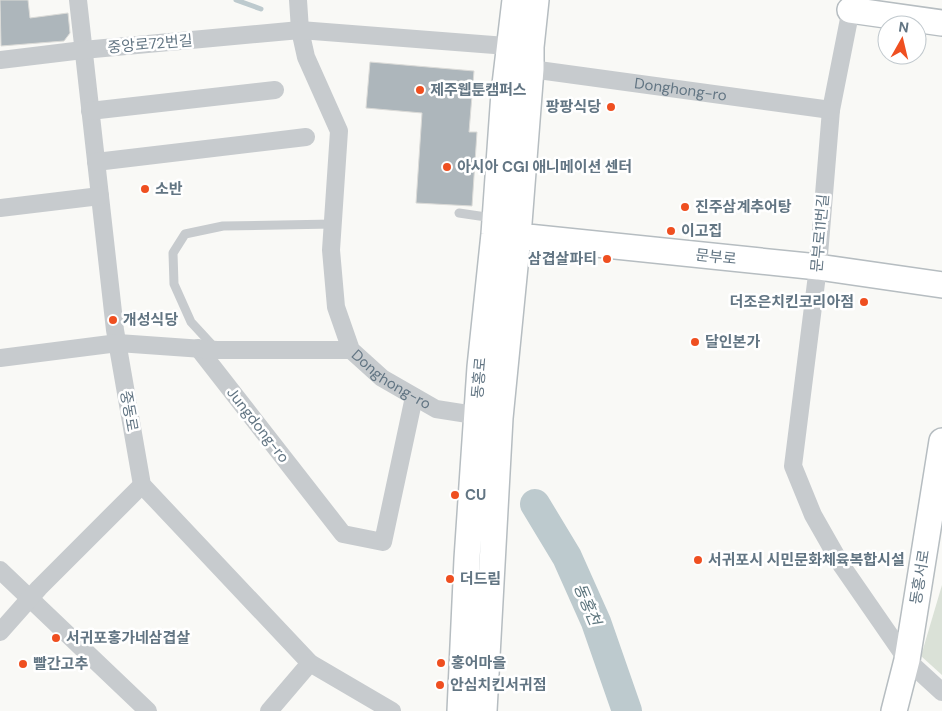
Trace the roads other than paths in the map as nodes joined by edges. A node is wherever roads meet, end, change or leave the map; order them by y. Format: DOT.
graph roads {
  1 [pos="78,0"];
  2 [pos="298,0"];
  3 [pos="515,0"];
  4 [pos="536,0"];
  5 [pos="851,5"];
  6 [pos="942,23"];
  7 [pos="300,30"];
  8 [pos="83,50"];
  9 [pos="524,54"];
  10 [pos="0,60"];
  11 [pos="276,90"];
  12 [pos="831,110"];
  13 [pos="90,111"];
  14 [pos="306,138"];
  15 [pos="96,162"];
  16 [pos="100,196"];
  17 [pos="0,208"];
  18 [pos="459,213"];
  19 [pos="495,218"];
  20 [pos="333,224"];
  21 [pos="518,236"];
  22 [pos="818,267"];
  23 [pos="942,285"];
  24 [pos="118,343"];
  25 [pos="198,348"];
  26 [pos="217,350"];
  27 [pos="351,350"];
  28 [pos="0,358"];
  29 [pos="414,397"];
  30 [pos="488,417"];
  31 [pos="941,454"];
  32 [pos="142,485"];
  33 [pos="0,570"];
  34 [pos="30,599"];
  35 [pos="0,632"];
  36 [pos="907,660"];
  37 [pos="310,663"];
  38 [pos="942,692"];
  39 [pos="148,711"];
  40 [pos="269,711"];
  41 [pos="392,711"];
  42 [pos="460,711"];
  43 [pos="484,711"];
  44 [pos="894,711"];
  1 -- 8 [label="street, 중동로"];
  2 -- 7 [label="street, Donghong-ro"];
  3 -- 9 [label="main road"];
  4 -- 9 [label="main road"];
  5 -- 6 [label="main road"];
  5 -- 12 [label="street, 문부로11번길"];
  7 -- 8 [label="street, 중앙로72번길"];
  7 -- 9 [label="street, 중앙로72번길"];
  7 -- 20 [label="street, Donghong-ro"];
  8 -- 10 [label="street, 중앙로72번길"];
  8 -- 13 [label="street, 중동로"];
  9 -- 12 [label="street, Donghong-ro"];
  9 -- 19 [label="main road, 동홍로"];
  9 -- 21 [label="main road, 동홍로"];
  11 -- 13 [label="street"];
  12 -- 22 [label="street, 문부로11번길"];
  13 -- 15 [label="street, 중동로"];
  14 -- 15 [label="street"];
  15 -- 16 [label="street, 중동로"];
  16 -- 17 [label="street"];
  16 -- 24 [label="street, 중동로"];
  18 -- 19 [label="lane"];
  19 -- 21 [label="main road"];
  19 -- 30 [label="main road, 동홍로"];
  20 -- 26 [label="lane"];
  20 -- 27 [label="street, Donghong-ro"];
  21 -- 22 [label="main road, 문부로"];
  21 -- 30 [label="main road, 동홍로"];
  22 -- 23 [label="main road, 문부로"];
  22 -- 36 [label="street, 문부로11번길"];
  24 -- 25 [label="street"];
  24 -- 28 [label="street"];
  24 -- 32 [label="street, 중동로"];
  25 -- 26 [label="street"];
  25 -- 29 [label="street, Jungdong-ro"];
  26 -- 27 [label="street"];
  27 -- 29 [label="street, Donghong-ro"];
  29 -- 30 [label="street, Donghong-ro"];
  30 -- 42 [label="main road, 동홍로"];
  30 -- 43 [label="main road, 동홍로"];
  31 -- 36 [label="main road, 동홍서로"];
  32 -- 34 [label="street"];
  32 -- 37 [label="street"];
  33 -- 34 [label="street"];
  34 -- 35 [label="street"];
  34 -- 39 [label="street"];
  36 -- 38 [label="street"];
  36 -- 44 [label="main road, 동홍서로"];
  37 -- 40 [label="street"];
  37 -- 41 [label="street"];
}
